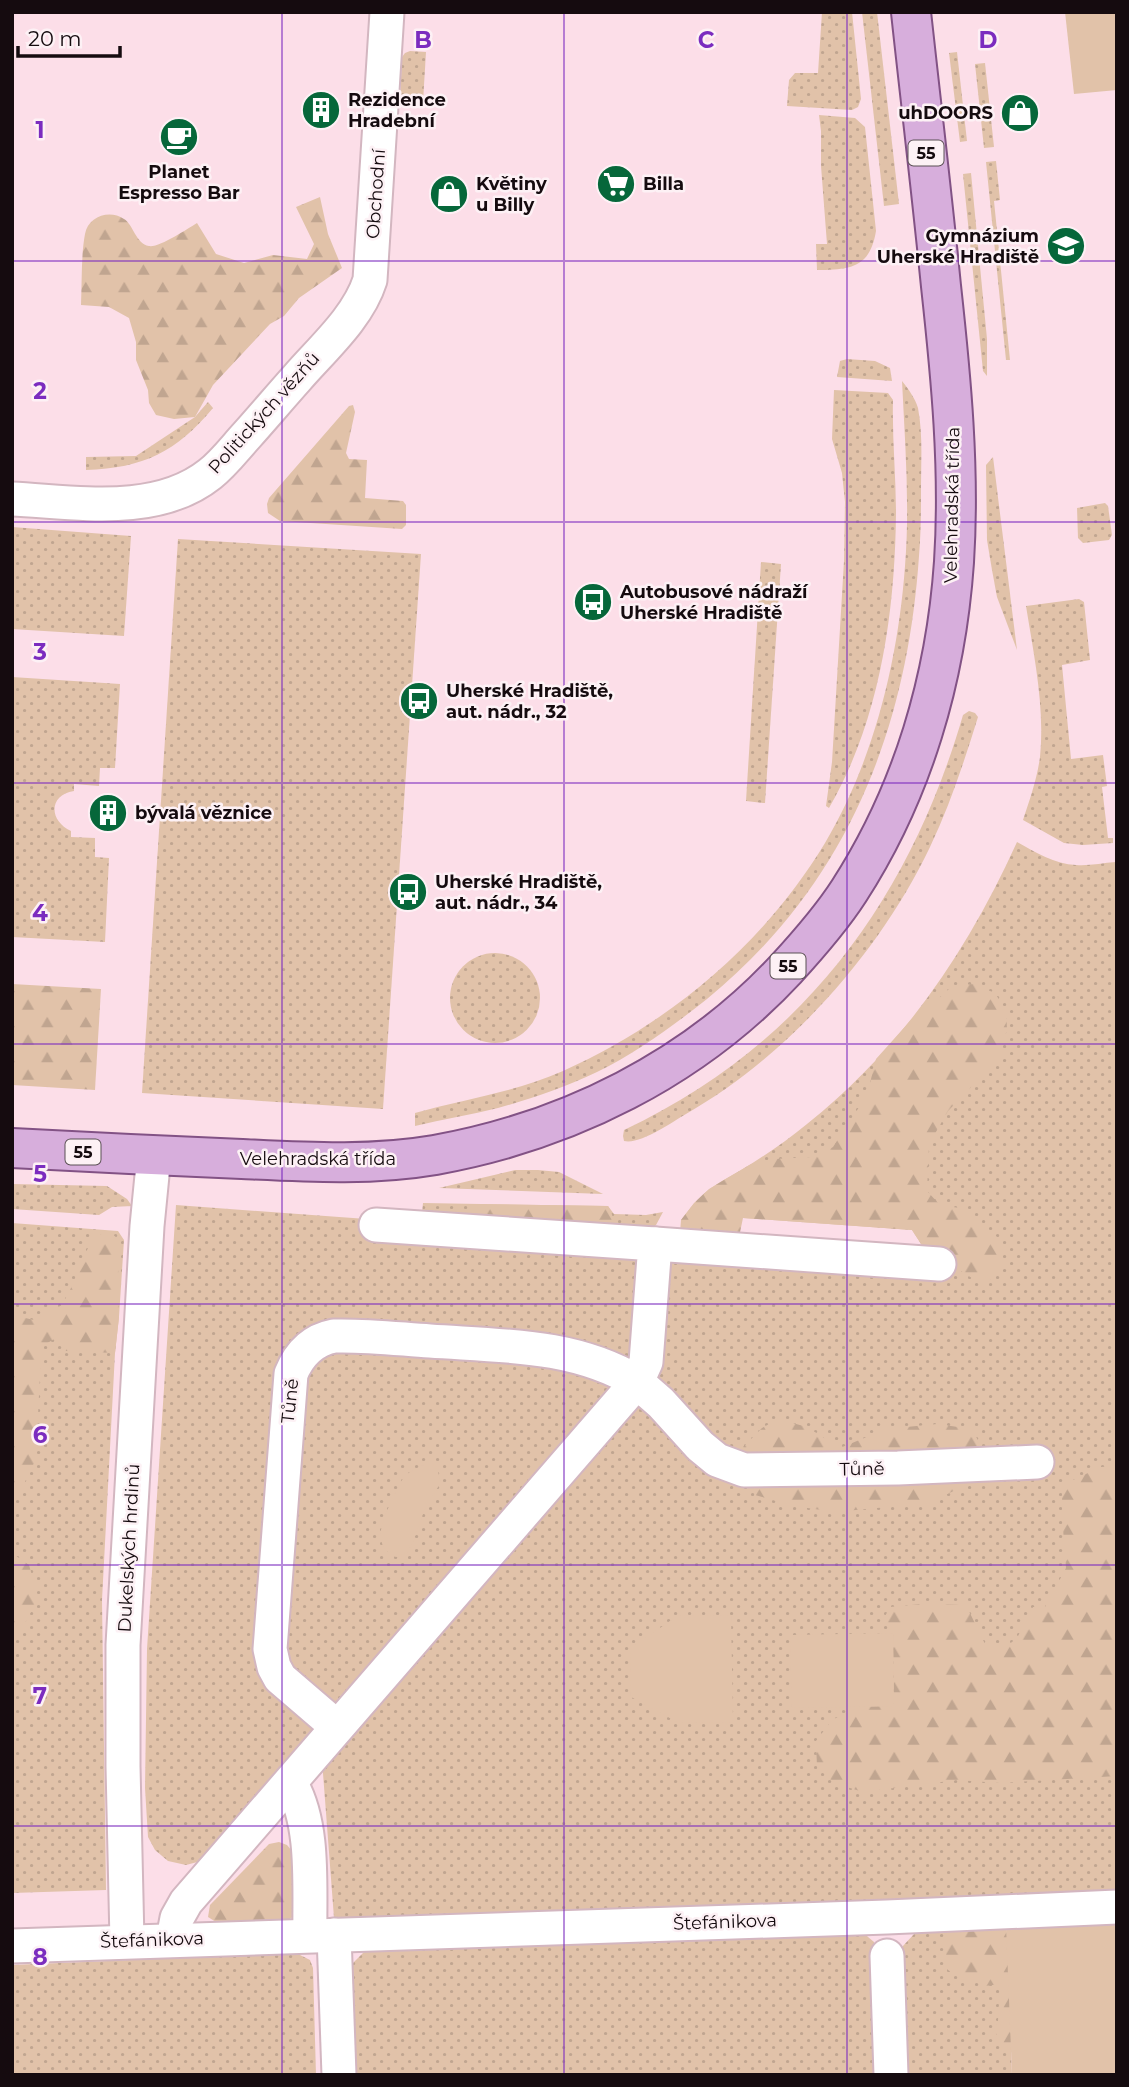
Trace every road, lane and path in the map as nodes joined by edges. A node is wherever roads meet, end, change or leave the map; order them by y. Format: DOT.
graph roads {
  1 [pos="387,12"];
  2 [pos="911,12"];
  3 [pos="366,291"];
  4 [pos="12,499"];
  5 [pos="12,1149"];
  6 [pos="154,1155"];
  7 [pos="376,1225"];
  8 [pos="656,1244"];
  9 [pos="939,1264"];
  10 [pos="637,1382"];
  11 [pos="1037,1462"];
  12 [pos="337,1727"];
  13 [pos="291,1784"];
  14 [pos="1117,1907"];
  15 [pos="322,1935"];
  16 [pos="173,1939"];
  17 [pos="127,1941"];
  18 [pos="12,1946"];
  19 [pos="887,1956"];
  20 [pos="339,2075"];
  21 [pos="891,2075"];
  1 -- 3 [label="street, Obchodní"];
  2 -- 6 [label="main road, Velehradská třída / 55"];
  3 -- 4 [label="street, Politických vězňů"];
  5 -- 6 [label="main road, Velehradská třída / 55"];
  6 -- 17 [label="street, Dukelských hrdinů"];
  7 -- 8 [label="street"];
  8 -- 9 [label="street"];
  8 -- 10 [label="street"];
  10 -- 11 [label="street, Tůně"];
  10 -- 12 [label="street"];
  10 -- 12 [label="street, Tůně"];
  12 -- 13 [label="street"];
  13 -- 15 [label="street"];
  13 -- 16 [label="street"];
  14 -- 15 [label="street, Štefánikova"];
  15 -- 16 [label="street, Štefánikova"];
  15 -- 20 [label="street"];
  16 -- 17 [label="street, Štefánikova"];
  17 -- 18 [label="street, Štefánikova"];
  19 -- 21 [label="street"];
}
